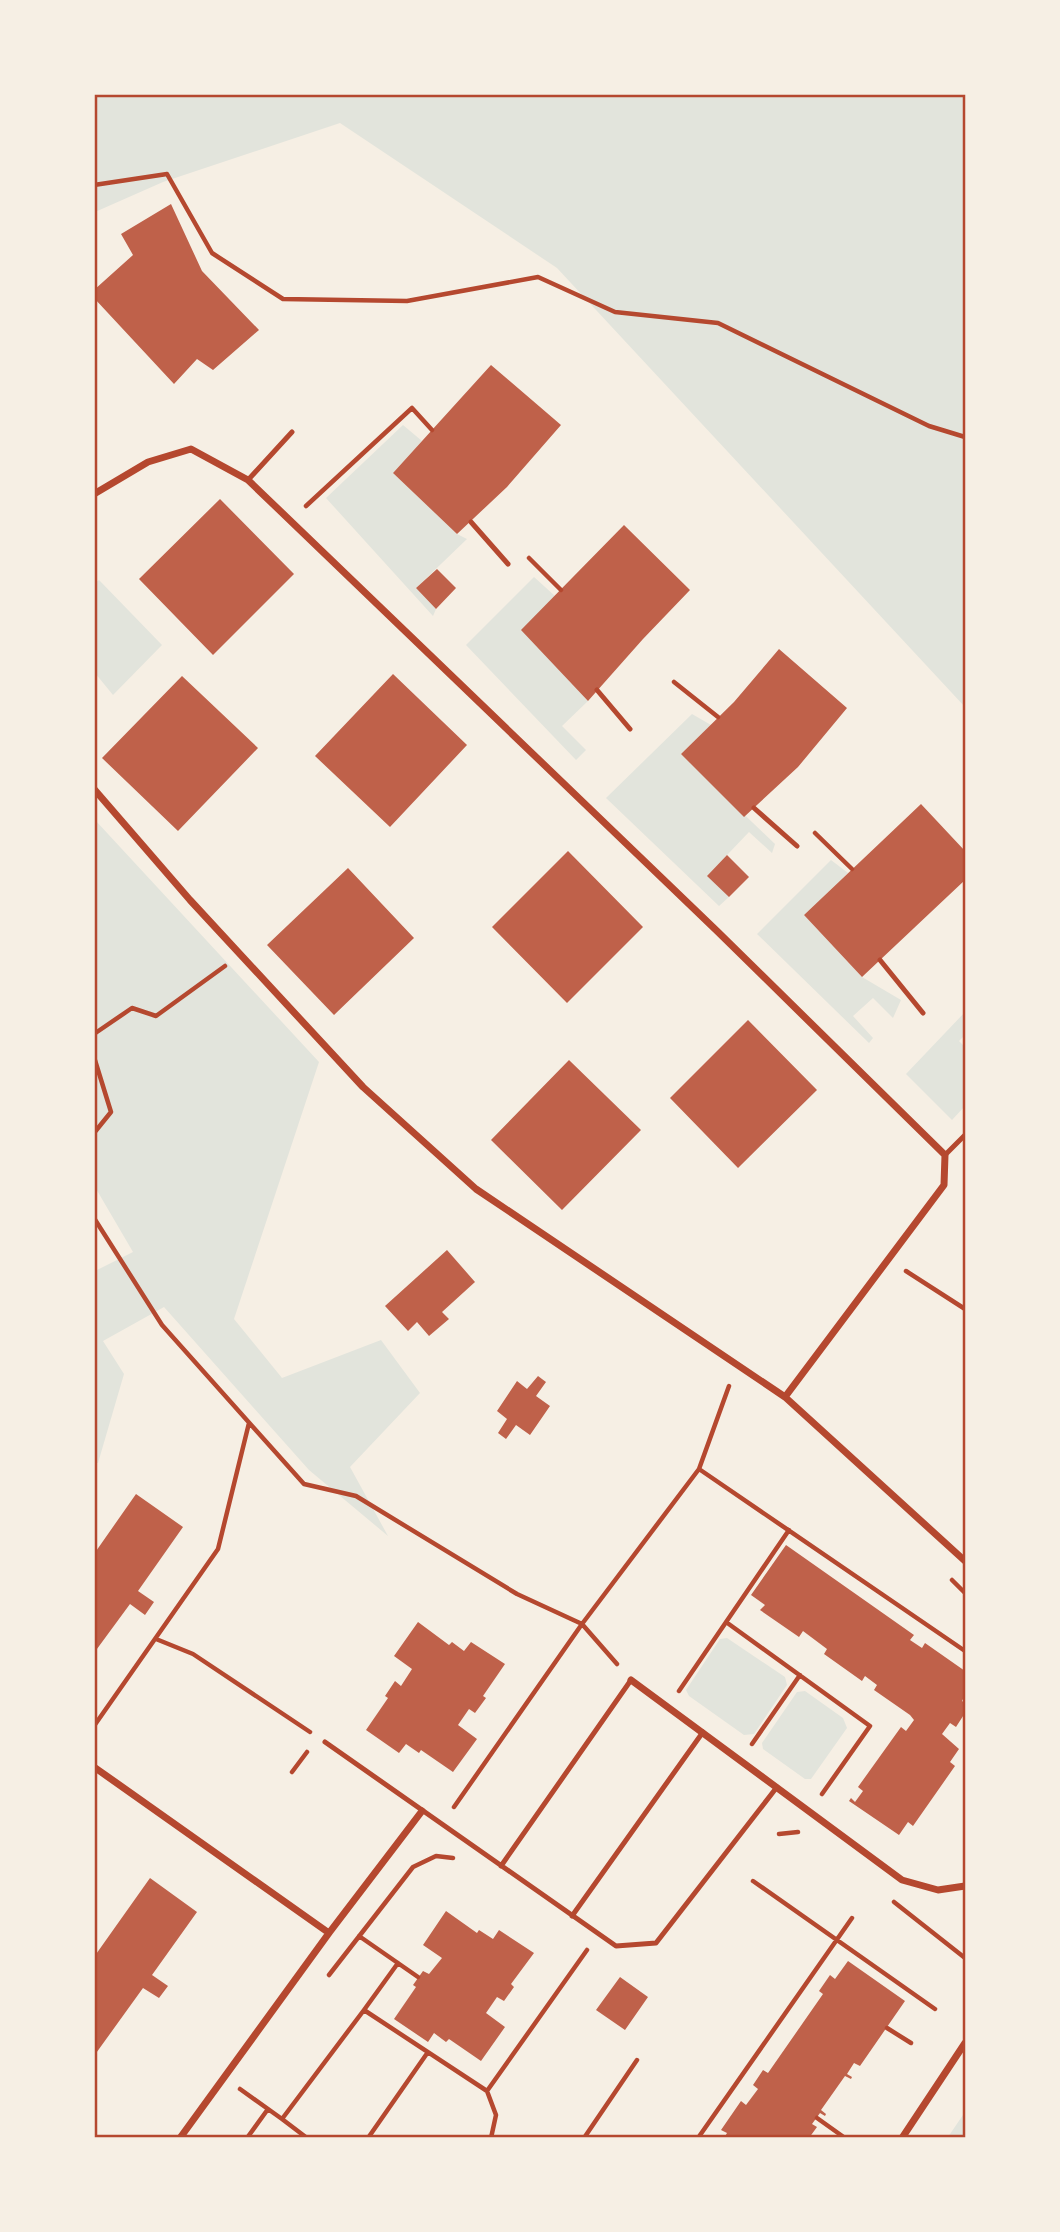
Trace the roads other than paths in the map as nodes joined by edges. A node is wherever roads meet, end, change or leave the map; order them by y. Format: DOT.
graph roads {
  1 [pos="292,432"];
  2 [pos="248,480"];
  3 [pos="94,494"];
  4 [pos="471,522"];
  5 [pos="508,564"];
  6 [pos="597,690"];
  7 [pos="631,729"];
  8 [pos="94,789"];
  9 [pos="754,808"];
  10 [pos="797,846"];
  11 [pos="880,960"];
  12 [pos="923,1013"];
  13 [pos="965,1135"];
  14 [pos="945,1155"];
  15 [pos="785,1396"];
  16 [pos="965,1561"];
  17 [pos="631,1680"];
  18 [pos="703,1732"];
  19 [pos="325,1742"];
  20 [pos="94,1767"];
  21 [pos="777,1787"];
  22 [pos="422,1811"];
  23 [pos="500,1866"];
  24 [pos="965,1886"];
  25 [pos="572,1916"];
  26 [pos="328,1933"];
  27 [pos="965,2043"];
  28 [pos="180,2137"];
  29 [pos="902,2137"];
  1 -- 2 [label="lane"];
  2 -- 3 [label="street"];
  2 -- 14 [label="street"];
  4 -- 5 [label="lane"];
  6 -- 7 [label="lane"];
  8 -- 15 [label="street"];
  9 -- 10 [label="lane"];
  11 -- 12 [label="lane"];
  13 -- 14 [label="lane"];
  14 -- 15 [label="street"];
  15 -- 16 [label="street"];
  17 -- 18 [label="street"];
  17 -- 23 [label="lane"];
  18 -- 21 [label="street"];
  18 -- 25 [label="lane"];
  19 -- 22 [label="lane"];
  20 -- 26 [label="street"];
  21 -- 24 [label="street"];
  21 -- 25 [label="lane"];
  22 -- 23 [label="lane"];
  22 -- 26 [label="street"];
  23 -- 25 [label="lane"];
  26 -- 28 [label="street"];
  27 -- 29 [label="street"];
}
